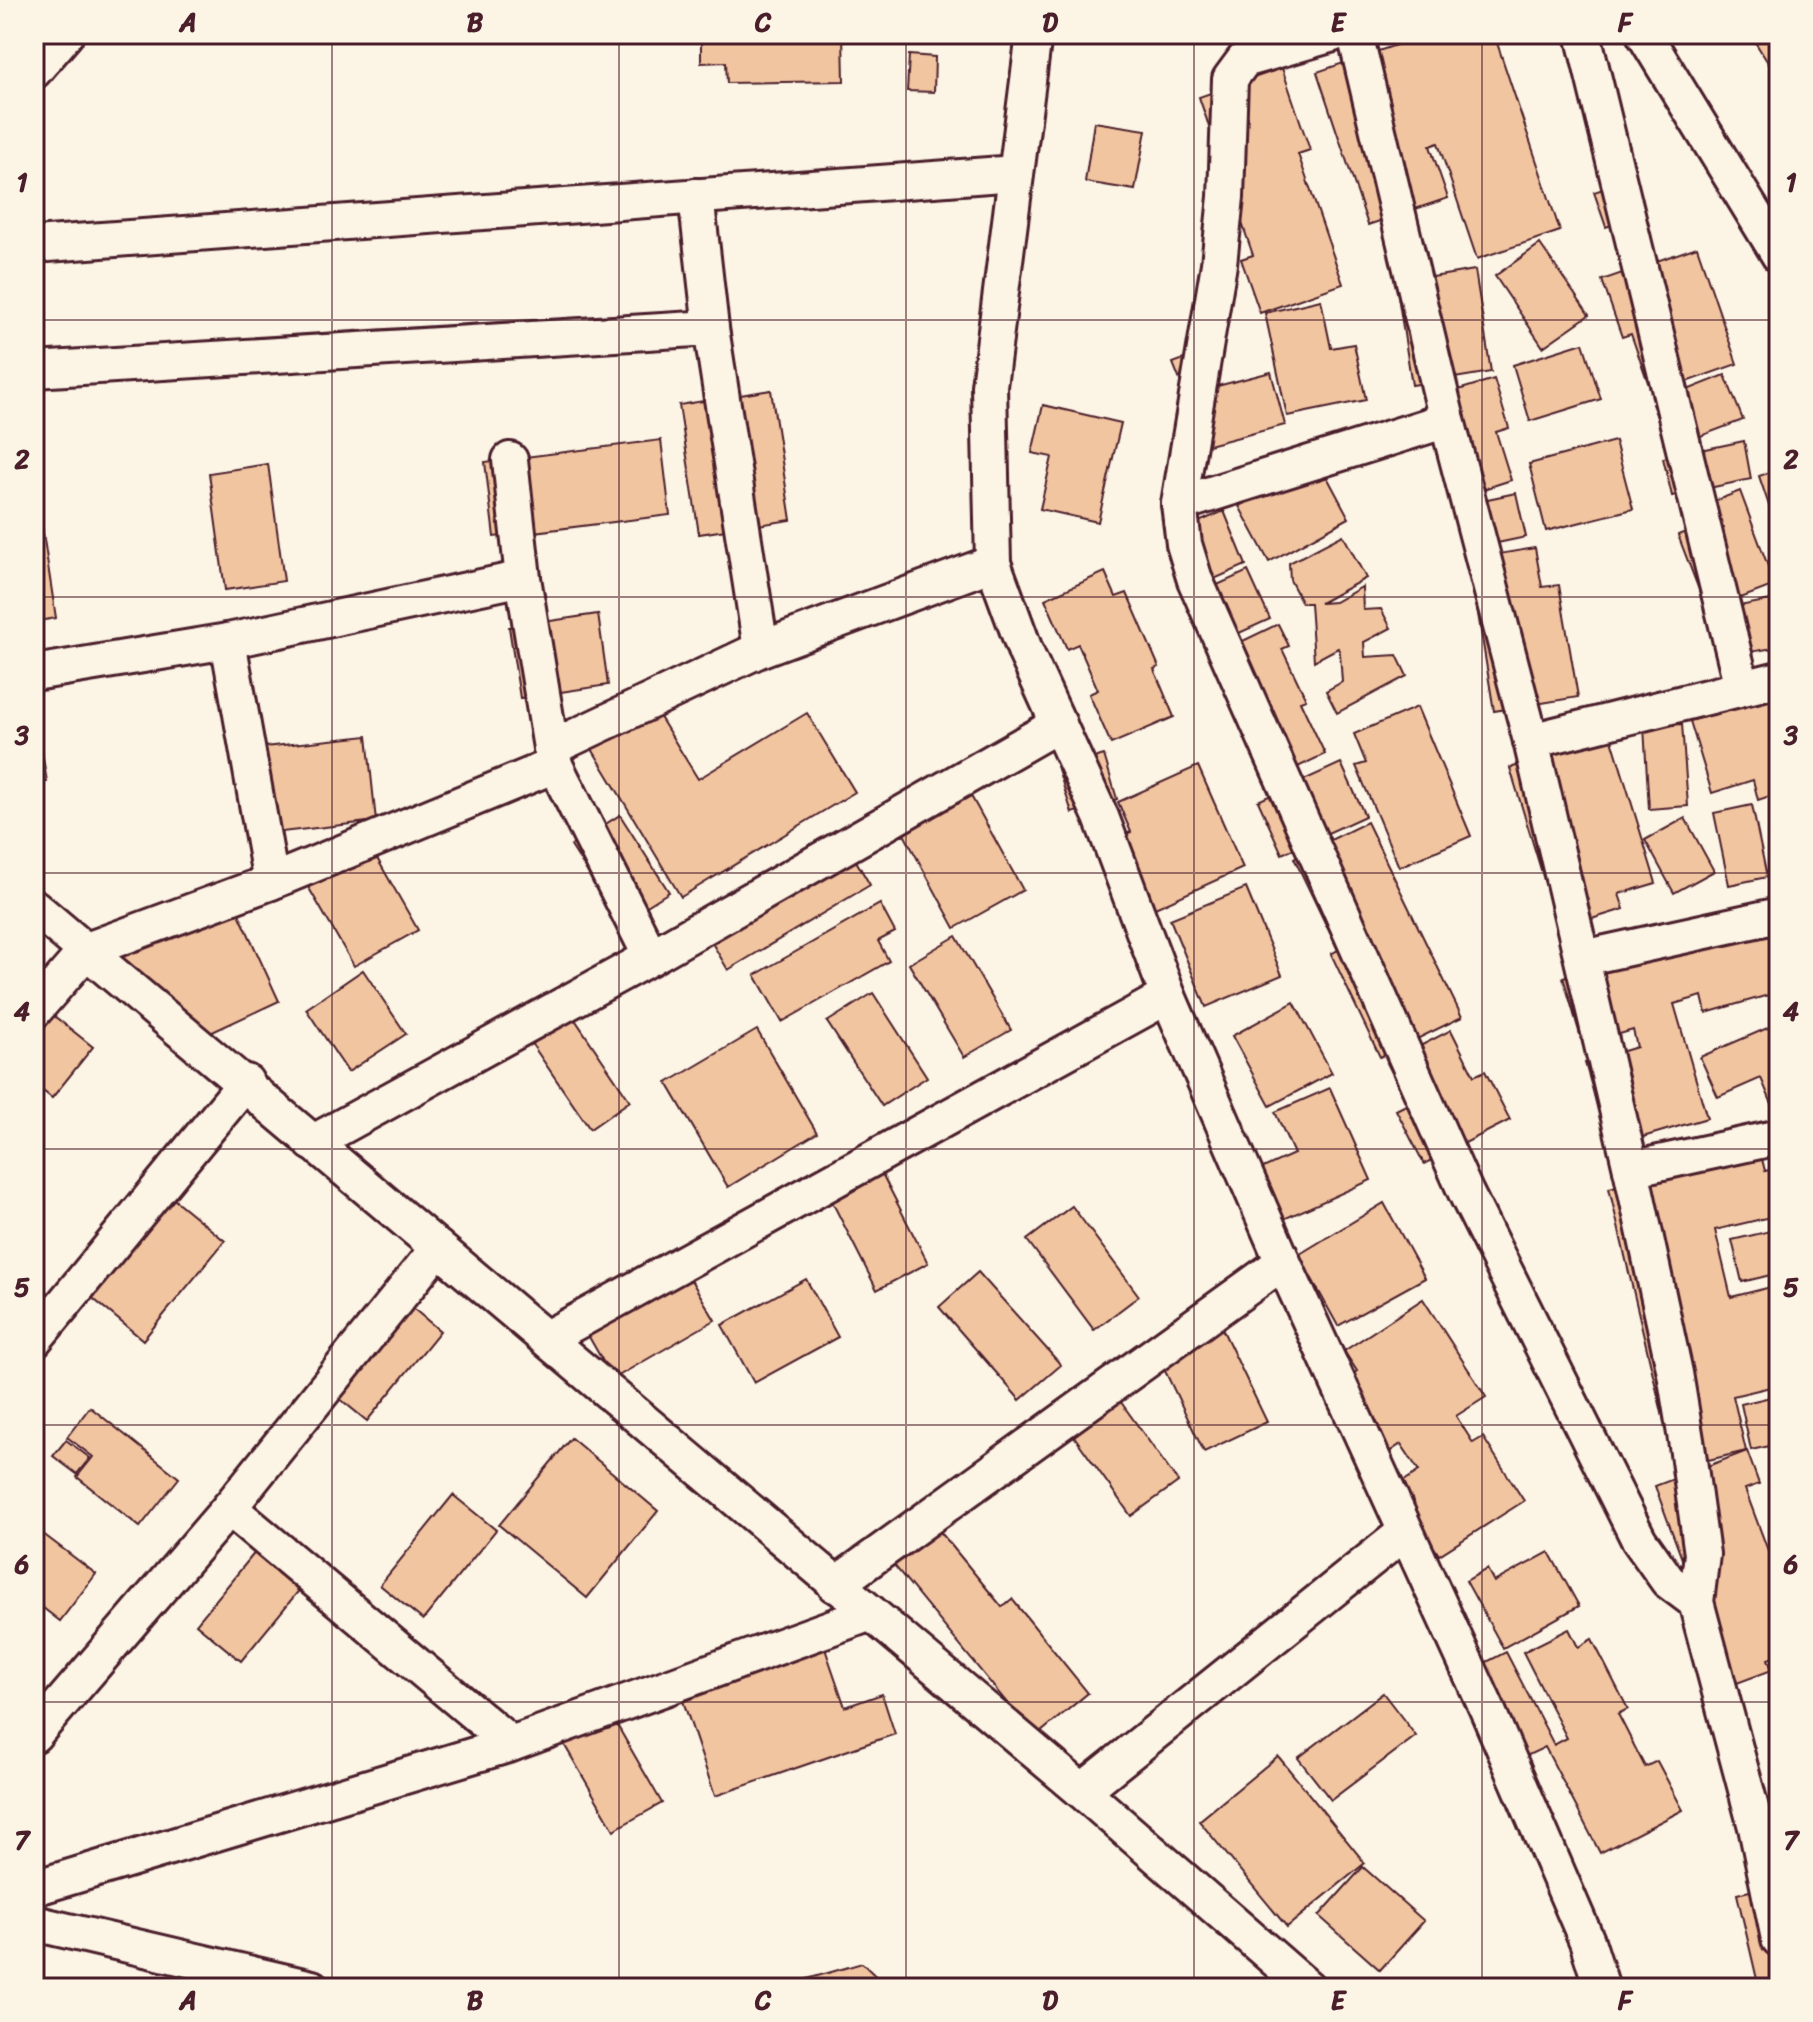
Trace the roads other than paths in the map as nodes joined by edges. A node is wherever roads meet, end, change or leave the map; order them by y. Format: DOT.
graph roads {
  1 [pos="66,34"];
  2 [pos="1034,34"];
  3 [pos="1333,34"];
  4 [pos="1355,34"];
  5 [pos="1583,34"];
  6 [pos="1644,34"];
  7 [pos="34,71"];
  8 [pos="1016,173"];
  9 [pos="696,196"];
  10 [pos="34,245"];
  11 [pos="1779,255"];
  12 [pos="711,328"];
  13 [pos="34,370"];
  14 [pos="1447,420"];
  15 [pos="510,460"];
  16 [pos="1179,504"];
  17 [pos="993,563"];
  18 [pos="523,578"];
  19 [pos="228,641"];
  20 [pos="761,649"];
  21 [pos="34,673"];
  22 [pos="1779,679"];
  23 [pos="1742,687"];
  24 [pos="1059,724"];
  25 [pos="1531,741"];
  26 [pos="553,756"];
  27 [pos="271,882"];
  28 [pos="34,907"];
  29 [pos="1779,915"];
  30 [pos="87,950"];
  31 [pos="651,957"];
  32 [pos="1583,958"];
  33 [pos="1168,996"];
  34 [pos="34,1011"];
  35 [pos="246,1082"];
  36 [pos="1779,1137"];
  37 [pos="312,1143"];
  38 [pos="1631,1169"];
  39 [pos="438,1248"];
  40 [pos="1283,1262"];
  41 [pos="547,1338"];
  42 [pos="34,1340"];
  43 [pos="229,1508"];
  44 [pos="1405,1532"];
  45 [pos="835,1585"];
  46 [pos="1696,1602"];
  47 [pos="871,1613"];
  48 [pos="34,1735"];
  49 [pos="511,1744"];
  50 [pos="1082,1791"];
  51 [pos="1779,1800"];
  52 [pos="1756,1827"];
  53 [pos="34,1888"];
  54 [pos="34,1923"];
  55 [pos="1779,1939"];
  56 [pos="312,1988"];
  57 [pos="1308,1988"];
  58 [pos="1602,1988"];
  1 -- 7 [label="street"];
  2 -- 8 [label="street"];
  3 -- 16 [label="street"];
  4 -- 14 [label="street"];
  5 -- 23 [label="street"];
  6 -- 11 [label="street"];
  8 -- 9 [label="street"];
  8 -- 17 [label="street"];
  9 -- 10 [label="street"];
  9 -- 12 [label="street"];
  12 -- 13 [label="street"];
  12 -- 20 [label="street"];
  14 -- 16 [label="street"];
  14 -- 25 [label="street"];
  15 -- 18 [label="street"];
  16 -- 46 [label="street"];
  17 -- 20 [label="street"];
  17 -- 24 [label="street"];
  18 -- 19 [label="street"];
  18 -- 26 [label="street"];
  19 -- 21 [label="street"];
  19 -- 27 [label="street"];
  20 -- 26 [label="street"];
  22 -- 23 [label="street"];
  23 -- 25 [label="street"];
  24 -- 31 [label="street"];
  24 -- 33 [label="street"];
  25 -- 32 [label="street"];
  26 -- 27 [label="street"];
  26 -- 31 [label="street"];
  27 -- 30 [label="street"];
  28 -- 30 [label="street"];
  29 -- 32 [label="street"];
  30 -- 34 [label="street"];
  30 -- 35 [label="street"];
  31 -- 37 [label="street"];
  32 -- 38 [label="street"];
  33 -- 40 [label="street"];
  33 -- 41 [label="street"];
  35 -- 37 [label="street"];
  35 -- 42 [label="street"];
  36 -- 38 [label="street"];
  37 -- 39 [label="street"];
  38 -- 46 [label="street"];
  39 -- 41 [label="street"];
  39 -- 43 [label="street"];
  40 -- 44 [label="street"];
  40 -- 45 [label="street"];
  41 -- 45 [label="street"];
  43 -- 48 [label="street"];
  43 -- 49 [label="street"];
  44 -- 50 [label="street"];
  44 -- 58 [label="street"];
  45 -- 47 [label="street"];
  46 -- 52 [label="street"];
  47 -- 49 [label="street"];
  47 -- 50 [label="street"];
  49 -- 53 [label="street"];
  50 -- 57 [label="street"];
  51 -- 52 [label="street"];
  52 -- 55 [label="street"];
  54 -- 56 [label="street"];
}
